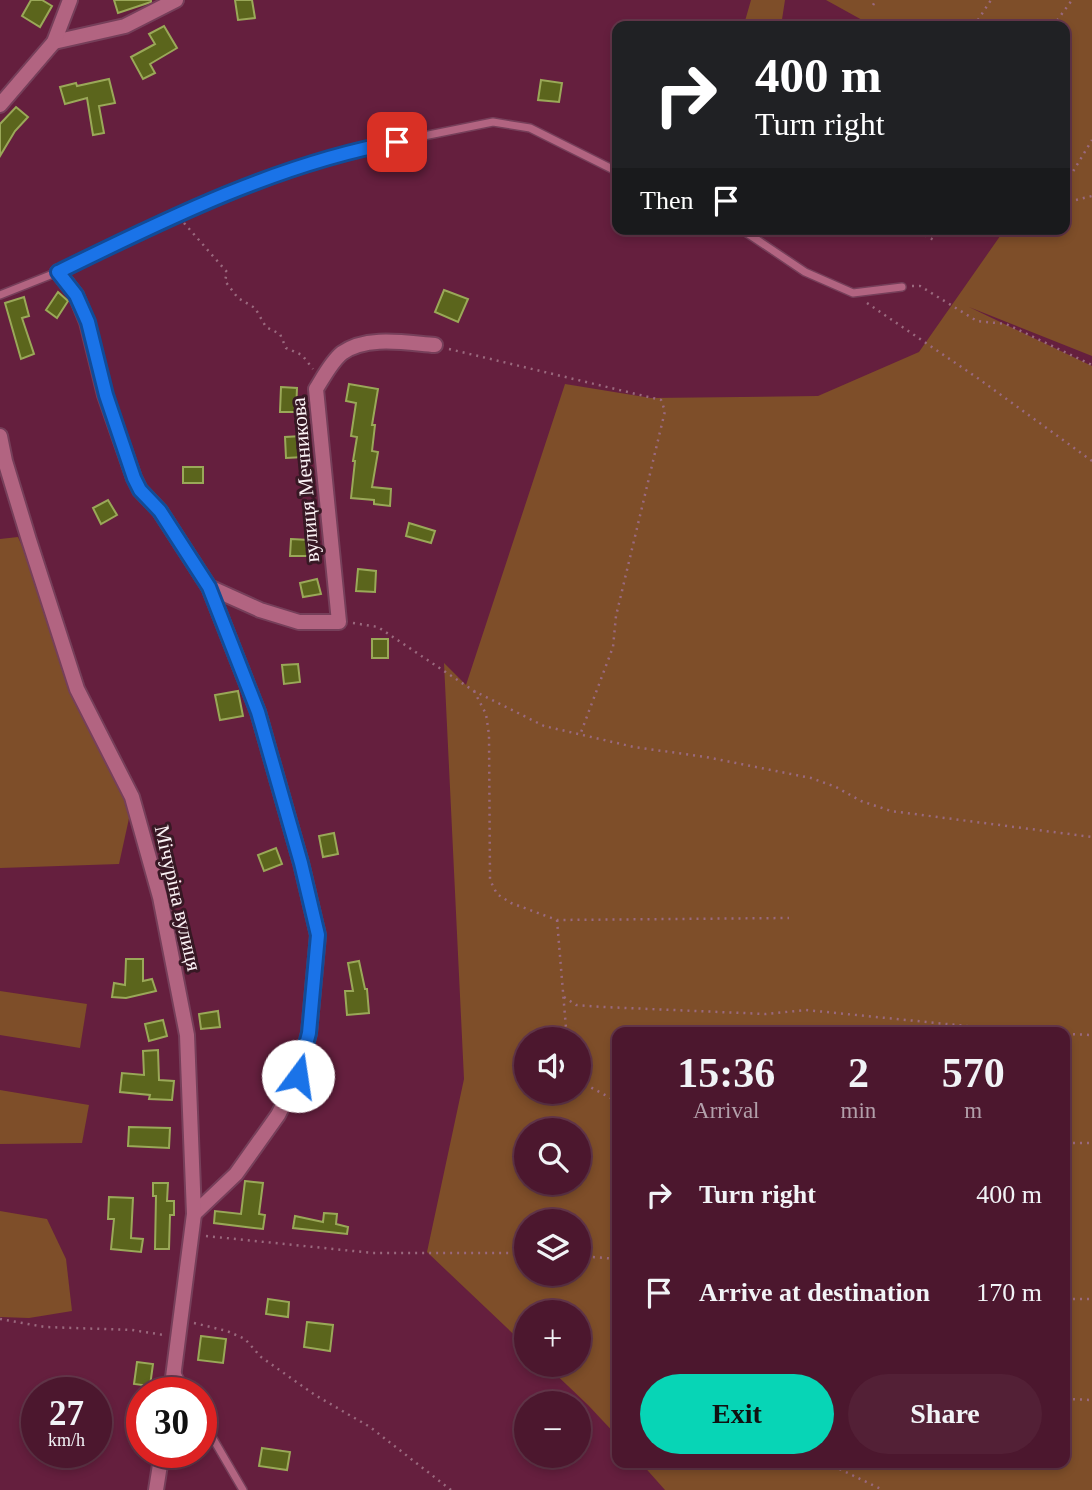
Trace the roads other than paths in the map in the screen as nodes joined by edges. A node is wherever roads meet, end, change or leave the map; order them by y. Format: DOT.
graph roads {
  1 [pos="70,0"];
  2 [pos="176,0"];
  3 [pos="54,42"];
  4 [pos="0,105"];
  5 [pos="612,170"];
  6 [pos="750,235"];
  7 [pos="58,272"];
  8 [pos="902,286"];
  9 [pos="0,295"];
  10 [pos="435,345"];
  11 [pos="0,436"];
  12 [pos="209,587"];
  13 [pos="194,1214"];
  14 [pos="175,1370"];
  15 [pos="174,1377"];
  16 [pos="179,1377"];
  17 [pos="217,1445"];
  18 [pos="159,1468"];
  19 [pos="156,1490"];
  20 [pos="243,1490"];
  1 -- 3 [label="street"];
  2 -- 3 [label="street"];
  3 -- 4 [label="street"];
  5 -- 7 [label="lane"];
  6 -- 8 [label="lane"];
  7 -- 9 [label="lane"];
  7 -- 12 [label="street"];
  10 -- 12 [label="street, вулиця Мечникова"];
  11 -- 13 [label="street, Мічуріна вулиця"];
  12 -- 13 [label="street"];
  13 -- 14 [label="street, Мічуріна вулиця"];
  14 -- 15 [label="street, Мічуріна вулиця"];
  14 -- 16 [label="lane"];
  17 -- 20 [label="lane"];
  18 -- 19 [label="street"];
}
